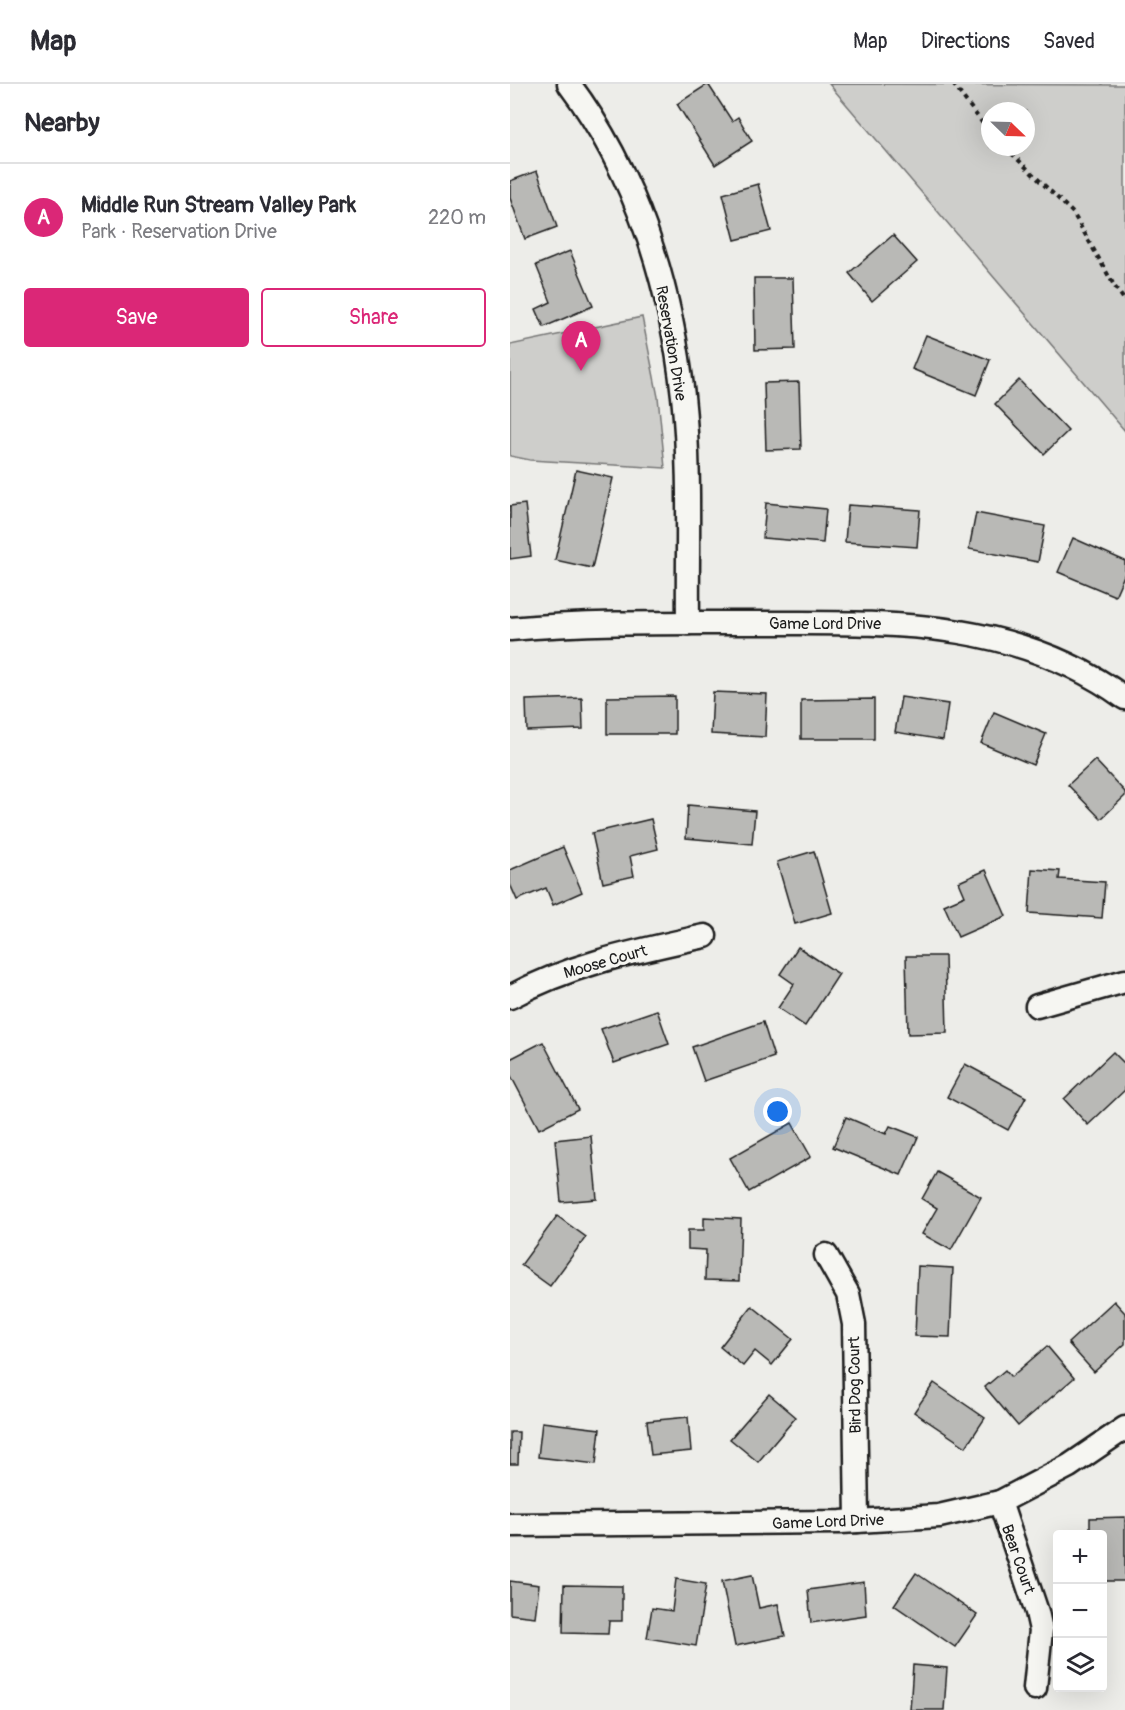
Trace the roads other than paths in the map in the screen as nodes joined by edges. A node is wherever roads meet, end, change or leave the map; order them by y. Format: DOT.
graph roads {
  1 [pos="569,84"];
  2 [pos="688,623"];
  3 [pos="510,629"];
  4 [pos="1125,698"];
  5 [pos="705,936"];
  6 [pos="1125,981"];
  7 [pos="510,998"];
  8 [pos="1037,1006"];
  9 [pos="826,1255"];
  10 [pos="1125,1428"];
  11 [pos="1000,1502"];
  12 [pos="856,1521"];
  13 [pos="510,1525"];
  14 [pos="1035,1688"];
  1 -- 2 [label="street, Reservation Drive"];
  2 -- 3 [label="street, Game Lord Drive"];
  2 -- 4 [label="street, Game Lord Drive"];
  5 -- 7 [label="street, Moose Court"];
  6 -- 8 [label="street"];
  9 -- 12 [label="street, Bird Dog Court"];
  10 -- 11 [label="street, Game Lord Drive"];
  11 -- 12 [label="street, Game Lord Drive"];
  11 -- 14 [label="street, Bear Court"];
  12 -- 13 [label="street, Game Lord Drive"];
}
